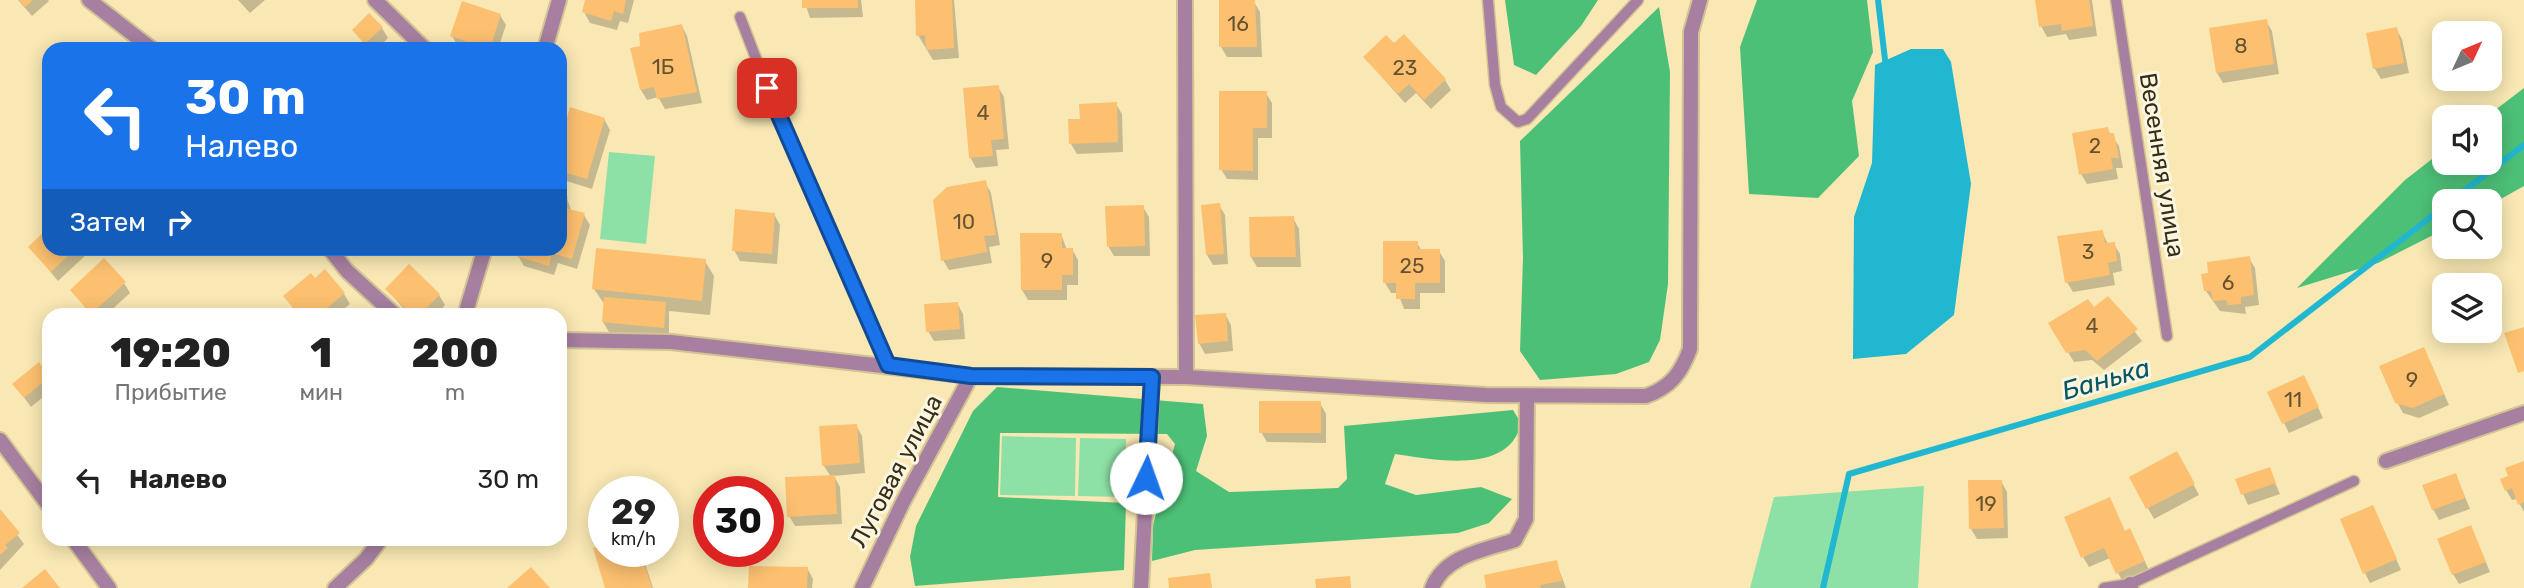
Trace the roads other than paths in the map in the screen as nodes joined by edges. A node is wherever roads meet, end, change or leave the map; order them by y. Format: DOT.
graph roads {
  1 [pos="89,0"];
  2 [pos="375,0"];
  3 [pos="559,0"];
  4 [pos="1185,0"];
  5 [pos="1488,0"];
  6 [pos="1638,0"];
  7 [pos="1700,0"];
  8 [pos="2116,0"];
  9 [pos="740,17"];
  10 [pos="143,42"];
  11 [pos="418,42"];
  12 [pos="546,42"];
  13 [pos="336,256"];
  14 [pos="483,256"];
  15 [pos="387,308"];
  16 [pos="467,308"];
  17 [pos="2167,336"];
  18 [pos="567,340"];
  19 [pos="888,365"];
  20 [pos="971,376"];
  21 [pos="1152,377"];
  22 [pos="1186,377"];
  23 [pos="1527,396"];
  24 [pos="2524,413"];
  25 [pos="0,440"];
  26 [pos="2386,460"];
  27 [pos="2354,481"];
  28 [pos="42,497"];
  29 [pos="78,546"];
  30 [pos="376,546"];
  31 [pos="2130,586"];
  32 [pos="109,588"];
  33 [pos="335,588"];
  34 [pos="862,588"];
  35 [pos="1141,588"];
  36 [pos="1432,588"];
  37 [pos="2104,588"];
  1 -- 10 [label="street"];
  2 -- 11 [label="street"];
  3 -- 12 [label="street"];
  4 -- 22 [label="street"];
  5 -- 6 [label="lane"];
  7 -- 23 [label="street"];
  8 -- 17 [label="lane, Весенняя улица"];
  9 -- 19 [label="lane"];
  13 -- 15 [label="street"];
  14 -- 16 [label="street"];
  18 -- 19 [label="street"];
  19 -- 20 [label="street"];
  20 -- 21 [label="street"];
  20 -- 34 [label="street, Луговая улица"];
  21 -- 22 [label="street"];
  21 -- 35 [label="street"];
  22 -- 23 [label="street"];
  23 -- 36 [label="street"];
  24 -- 26 [label="street"];
  25 -- 28 [label="street"];
  27 -- 31 [label="lane"];
  29 -- 32 [label="street"];
  30 -- 33 [label="street"];
  31 -- 37 [label="lane"];
}
